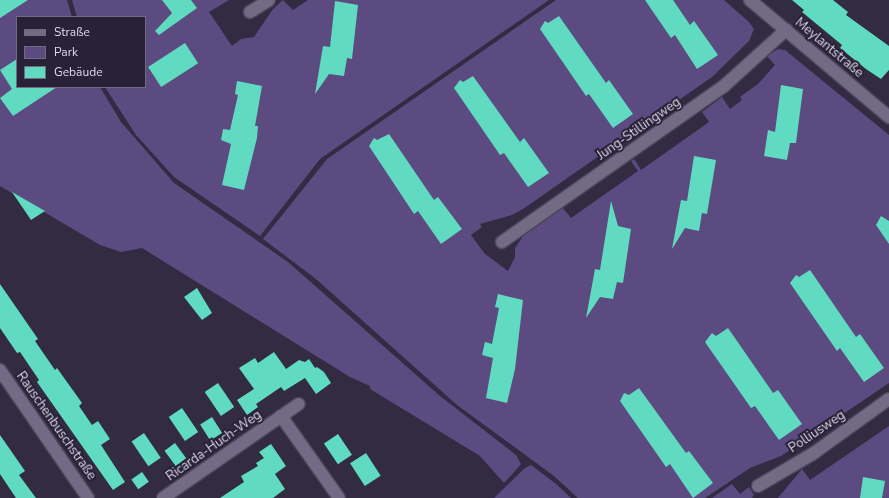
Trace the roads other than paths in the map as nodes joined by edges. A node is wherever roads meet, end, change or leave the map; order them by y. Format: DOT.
graph roads {
  1 [pos="269,0"];
  2 [pos="750,0"];
  3 [pos="250,12"];
  4 [pos="786,30"];
  5 [pos="889,117"];
  6 [pos="502,242"];
  7 [pos="0,370"];
  8 [pos="889,399"];
  9 [pos="299,404"];
  10 [pos="281,416"];
  11 [pos="758,486"];
  12 [pos="88,498"];
  13 [pos="163,498"];
  14 [pos="339,498"];
  1 -- 3 [label="street"];
  2 -- 4 [label="street, Meylantstraße"];
  4 -- 5 [label="street, Meylantstraße"];
  4 -- 6 [label="street, Jung-Stillingweg"];
  7 -- 12 [label="street, Rauschenbuschstraße"];
  8 -- 11 [label="street, Polliusweg"];
  9 -- 10 [label="street, Ricarda-Huch-Weg"];
  10 -- 13 [label="street, Ricarda-Huch-Weg"];
  10 -- 14 [label="street, Ricarda-Huch-Weg"];
}
